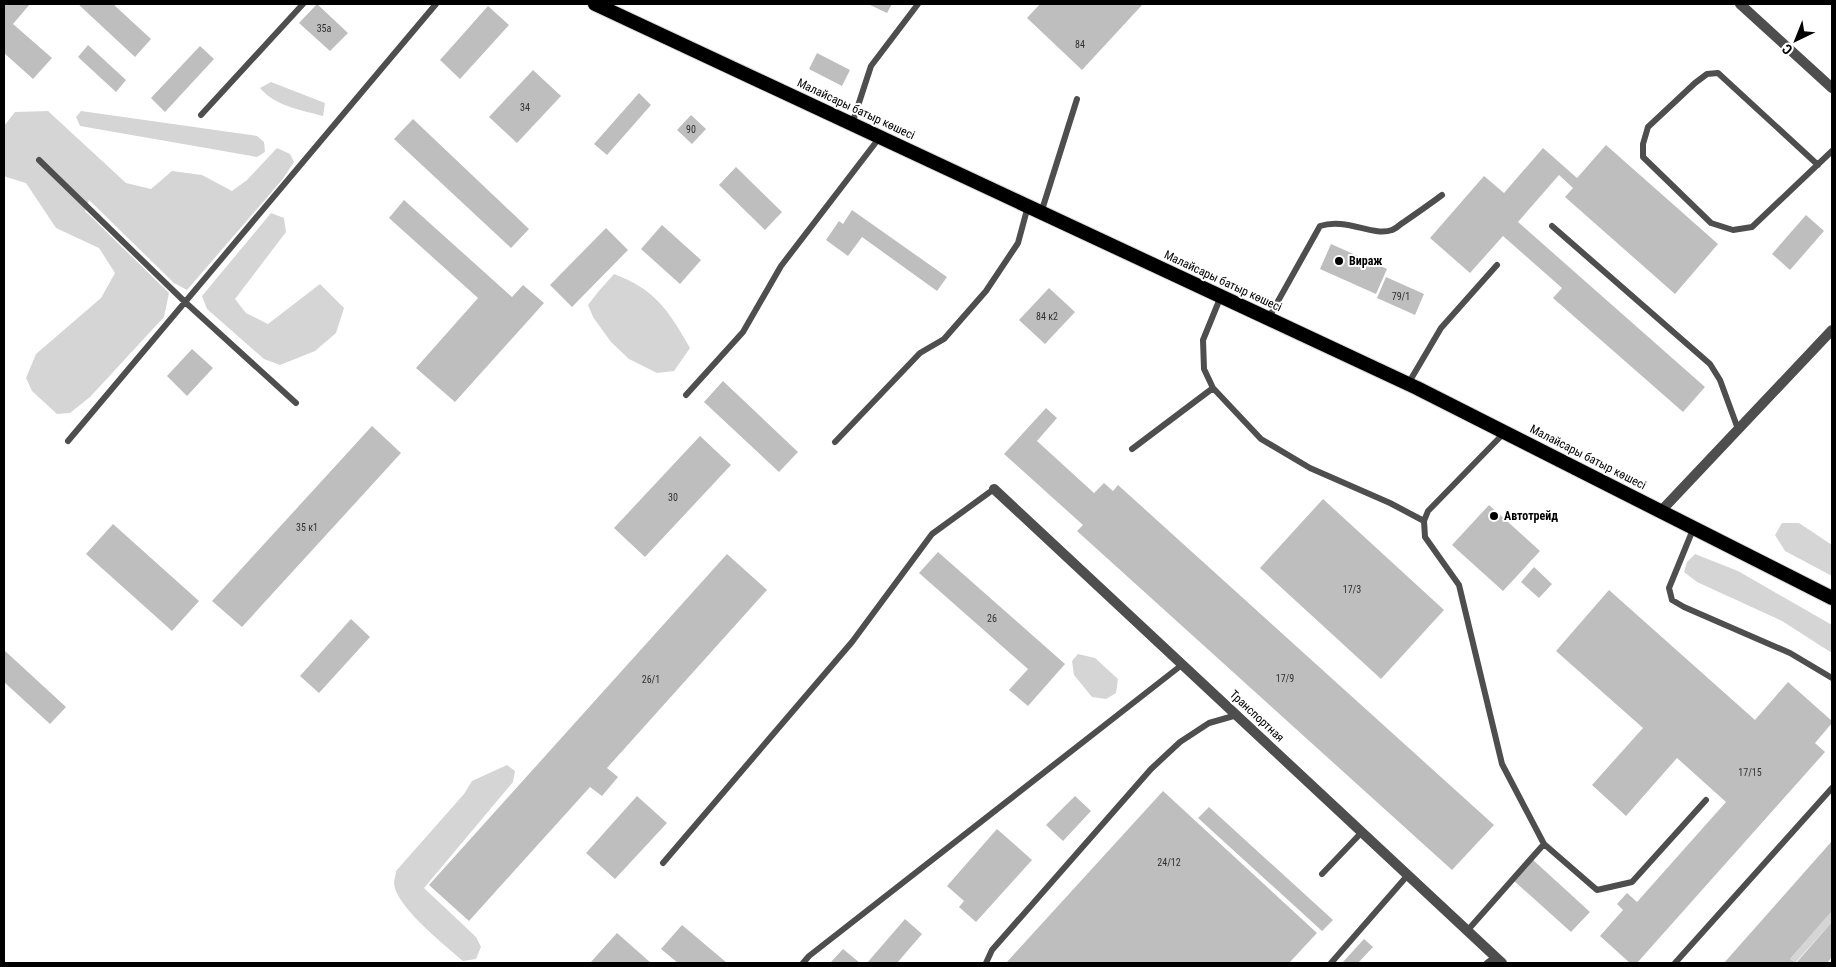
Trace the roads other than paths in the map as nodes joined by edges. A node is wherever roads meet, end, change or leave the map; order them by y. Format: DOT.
graph roads {
  1 [pos="302,4"];
  2 [pos="436,4"];
  3 [pos="595,4"];
  4 [pos="918,4"];
  5 [pos="1740,4"];
  6 [pos="1832,88"];
  7 [pos="1077,99"];
  8 [pos="201,115"];
  9 [pos="852,124"];
  10 [pos="880,137"];
  11 [pos="1832,151"];
  12 [pos="39,160"];
  13 [pos="1818,165"];
  14 [pos="1442,195"];
  15 [pos="1028,206"];
  16 [pos="1041,213"];
  17 [pos="1552,226"];
  18 [pos="1497,265"];
  19 [pos="1221,296"];
  20 [pos="185,302"];
  21 [pos="1268,318"];
  22 [pos="1832,330"];
  23 [pos="1408,384"];
  24 [pos="1213,388"];
  25 [pos="686,394"];
  26 [pos="296,404"];
  27 [pos="1738,429"];
  28 [pos="1505,432"];
  29 [pos="68,441"];
  30 [pos="835,442"];
  31 [pos="1132,449"];
  32 [pos="994,489"];
  33 [pos="1661,511"];
  34 [pos="1424,521"];
  35 [pos="1694,527"];
  36 [pos="1832,598"];
  37 [pos="1183,664"];
  38 [pos="1832,678"];
  39 [pos="1237,714"];
  40 [pos="1832,788"];
  41 [pos="1706,800"];
  42 [pos="1362,832"];
  43 [pos="1544,844"];
  44 [pos="664,863"];
  45 [pos="1322,874"];
  46 [pos="1407,876"];
  47 [pos="1467,931"];
  48 [pos="1494,961"];
  49 [pos="803,963"];
  50 [pos="986,963"];
  51 [pos="1331,963"];
  52 [pos="1675,963"];
  1 -- 8 [label="lane"];
  2 -- 20 [label="lane"];
  3 -- 9 [label="highway, Малайсары батыр көшесі"];
  4 -- 9 [label="lane"];
  5 -- 6 [label="street"];
  7 -- 16 [label="lane"];
  9 -- 10 [label="highway, Малайсары батыр көшесі"];
  10 -- 15 [label="highway, Малайсары батыр көшесі"];
  10 -- 25 [label="lane"];
  11 -- 13 [label="lane"];
  12 -- 20 [label="lane"];
  13 -- 13 [label="lane"];
  14 -- 21 [label="lane"];
  15 -- 16 [label="highway, Малайсары батыр көшесі"];
  15 -- 30 [label="lane"];
  16 -- 19 [label="highway, Малайсары батыр көшесі"];
  17 -- 27 [label="lane"];
  18 -- 23 [label="lane"];
  19 -- 21 [label="highway, Малайсары батыр көшесі"];
  19 -- 24 [label="lane"];
  20 -- 26 [label="lane"];
  20 -- 29 [label="lane"];
  21 -- 23 [label="highway, Малайсары батыр көшесі"];
  22 -- 27 [label="street"];
  23 -- 28 [label="highway, Малайсары батыр көшесі"];
  24 -- 31 [label="lane"];
  24 -- 34 [label="lane"];
  27 -- 33 [label="street"];
  28 -- 33 [label="highway, Малайсары батыр көшесі"];
  28 -- 34 [label="lane"];
  32 -- 37 [label="street, Транспортная"];
  32 -- 44 [label="lane"];
  33 -- 35 [label="highway, Малайсары батыр көшесі"];
  34 -- 43 [label="lane"];
  35 -- 36 [label="highway, Малайсары батыр көшесі"];
  35 -- 38 [label="lane"];
  37 -- 39 [label="street, Транспортная"];
  37 -- 49 [label="lane"];
  39 -- 42 [label="street, Транспортная"];
  39 -- 50 [label="lane"];
  40 -- 52 [label="lane"];
  41 -- 43 [label="lane"];
  42 -- 45 [label="lane"];
  42 -- 46 [label="street, Транспортная"];
  43 -- 47 [label="lane"];
  46 -- 47 [label="street, Транспортная"];
  46 -- 51 [label="lane"];
  47 -- 48 [label="street, Транспортная"];
}
